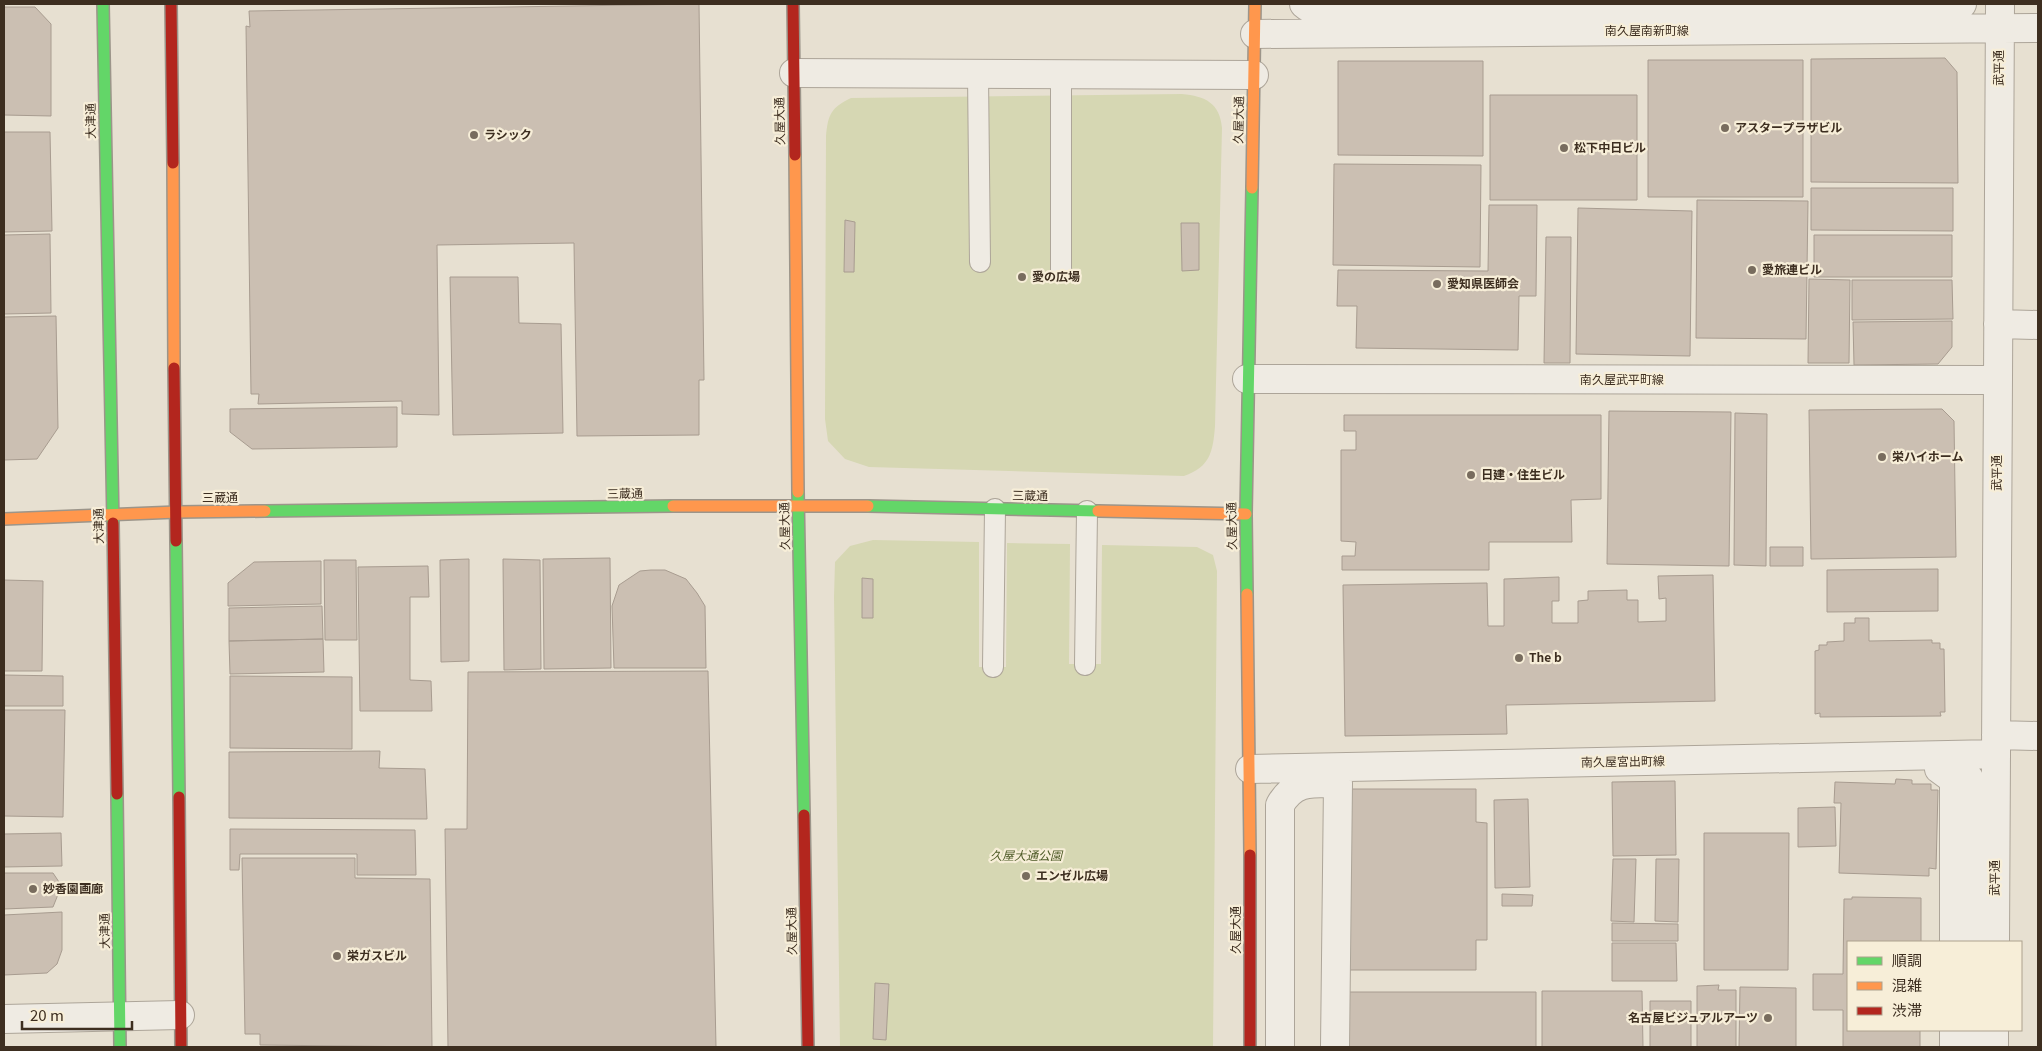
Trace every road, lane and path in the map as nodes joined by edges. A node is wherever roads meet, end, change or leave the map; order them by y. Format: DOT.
graph roads {
  1 [pos="103,4"];
  2 [pos="171,4"];
  3 [pos="793,4"];
  4 [pos="1255,4"];
  5 [pos="1304,4"];
  6 [pos="1962,4"];
  7 [pos="2000,16"];
  8 [pos="2038,28"];
  9 [pos="1255,34"];
  10 [pos="794,73"];
  11 [pos="978,74"];
  12 [pos="1061,74"];
  13 [pos="1254,76"];
  14 [pos="980,262"];
  15 [pos="1061,272"];
  16 [pos="1998,324"];
  17 [pos="2038,325"];
  18 [pos="1247,379"];
  19 [pos="1998,380"];
  20 [pos="798,505"];
  21 [pos="995,509"];
  22 [pos="1087,511"];
  23 [pos="177,512"];
  24 [pos="1246,514"];
  25 [pos="113,516"];
  26 [pos="4,519"];
  27 [pos="1085,664"];
  28 [pos="993,667"];
  29 [pos="2038,736"];
  30 [pos="1996,744"];
  31 [pos="1250,769"];
  32 [pos="1954,941"];
  33 [pos="1973,941"];
  34 [pos="1995,941"];
  35 [pos="180,1015"];
  36 [pos="120,1016"];
  37 [pos="4,1019"];
  38 [pos="1954,1031"];
  39 [pos="1974,1031"];
  40 [pos="1994,1031"];
  41 [pos="120,1047"];
  42 [pos="181,1047"];
  43 [pos="808,1047"];
  44 [pos="1250,1047"];
  45 [pos="1280,1047"];
  46 [pos="1335,1047"];
  47 [pos="1954,1047"];
  48 [pos="1974,1047"];
  49 [pos="1994,1047"];
  1 -- 25 [label="street, 大津通"];
  2 -- 23 [label="street"];
  3 -- 10 [label="street, 久屋大通"];
  4 -- 9 [label="street, 久屋大通"];
  5 -- 6 [label="street"];
  7 -- 8 [label="street, 南久屋南新町線"];
  7 -- 9 [label="street, 南久屋南新町線"];
  7 -- 16 [label="street, 武平通"];
  9 -- 13 [label="street, 久屋大通"];
  10 -- 11 [label="street"];
  10 -- 20 [label="street, 久屋大通"];
  11 -- 12 [label="street"];
  11 -- 14 [label="lane"];
  12 -- 13 [label="street"];
  12 -- 15 [label="lane"];
  13 -- 18 [label="street, 久屋大通"];
  16 -- 17 [label="street"];
  16 -- 19 [label="street, 武平通"];
  18 -- 19 [label="street, 南久屋武平町線"];
  18 -- 24 [label="street, 久屋大通"];
  19 -- 30 [label="street, 武平通"];
  20 -- 21 [label="street, 三蔵通"];
  20 -- 23 [label="street, 三蔵通"];
  20 -- 43 [label="street, 久屋大通"];
  21 -- 22 [label="street, 三蔵通"];
  21 -- 28 [label="lane"];
  22 -- 24 [label="street, 三蔵通"];
  22 -- 27 [label="lane"];
  23 -- 25 [label="street, 三蔵通"];
  23 -- 35 [label="street"];
  24 -- 31 [label="street, 久屋大通"];
  25 -- 26 [label="street, 三蔵通"];
  25 -- 36 [label="street, 大津通"];
  29 -- 30 [label="street"];
  30 -- 31 [label="street, 南久屋宮出町線"];
  30 -- 34 [label="street, 武平通"];
  31 -- 44 [label="street, 久屋大通"];
  32 -- 33 [label="street"];
  35 -- 36 [label="street"];
  35 -- 42 [label="street"];
  36 -- 37 [label="street"];
  36 -- 41 [label="street, 大津通"];
  38 -- 47 [label="street"];
  39 -- 48 [label="street"];
  40 -- 49 [label="street"];
  45 -- 46 [label="street"];
}
